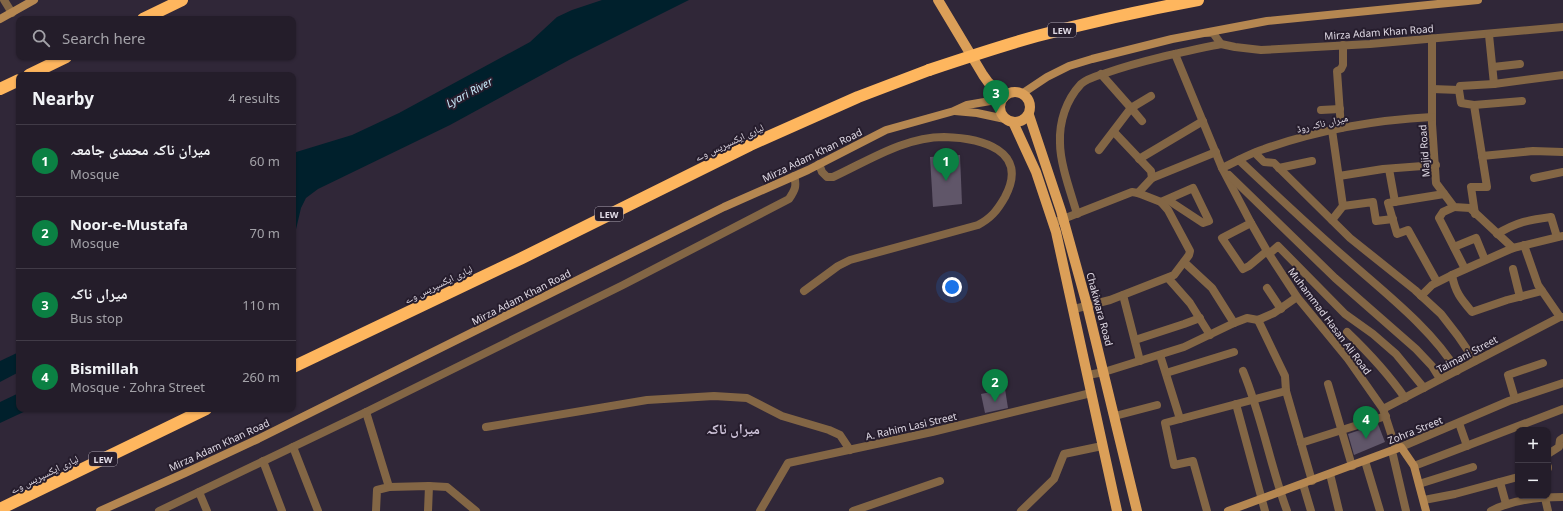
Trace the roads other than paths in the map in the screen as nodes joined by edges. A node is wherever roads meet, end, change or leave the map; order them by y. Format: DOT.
graph roads {
  1 [pos="4,0"];
  2 [pos="34,0"];
  3 [pos="182,0"];
  4 [pos="938,0"];
  5 [pos="1198,0"];
  6 [pos="1478,0"];
  7 [pos="12,12"];
  8 [pos="149,16"];
  9 [pos="0,19"];
  10 [pos="1563,27"];
  11 [pos="1203,34"];
  12 [pos="1489,35"];
  13 [pos="1432,38"];
  14 [pos="1221,44"];
  15 [pos="1343,45"];
  16 [pos="1175,54"];
  17 [pos="60,60"];
  18 [pos="1520,64"];
  19 [pos="1493,67"];
  20 [pos="35,72"];
  21 [pos="1101,74"];
  22 [pos="1563,75"];
  23 [pos="16,81"];
  24 [pos="1494,84"];
  25 [pos="0,89"];
  26 [pos="1432,89"];
  27 [pos="1459,90"];
  28 [pos="1023,94"];
  29 [pos="1151,96"];
  30 [pos="1003,98"];
  31 [pos="1522,101"];
  32 [pos="1474,105"];
  33 [pos="1131,108"];
  34 [pos="1340,109"];
  35 [pos="1321,110"];
  36 [pos="954,111"];
  37 [pos="1029,115"];
  38 [pos="1432,117"];
  39 [pos="1009,121"];
  40 [pos="1142,121"];
  41 [pos="1203,121"];
  42 [pos="1341,128"];
  43 [pos="1332,130"];
  44 [pos="1114,132"];
  45 [pos="1098,150"];
  46 [pos="1216,152"];
  47 [pos="1563,152"];
  48 [pos="1255,153"];
  49 [pos="1482,156"];
  50 [pos="1139,159"];
  51 [pos="1239,160"];
  52 [pos="1312,161"];
  53 [pos="819,164"];
  54 [pos="1436,165"];
  55 [pos="1222,168"];
  56 [pos="1279,168"];
  57 [pos="1389,169"];
  58 [pos="1563,172"];
  59 [pos="794,176"];
  60 [pos="1339,176"];
  61 [pos="1152,178"];
  62 [pos="1534,178"];
  63 [pos="1138,193"];
  64 [pos="1444,194"];
  65 [pos="1164,201"];
  66 [pos="1395,202"];
  67 [pos="1343,206"];
  68 [pos="1454,207"];
  69 [pos="1077,214"];
  70 [pos="1475,214"];
  71 [pos="1393,219"];
  72 [pos="1332,220"];
  73 [pos="1058,221"];
  74 [pos="1251,223"];
  75 [pos="1497,234"];
  76 [pos="1560,237"];
  77 [pos="1524,245"];
  78 [pos="1454,247"];
  79 [pos="1513,248"];
  80 [pos="1268,253"];
  81 [pos="1485,260"];
  82 [pos="1184,262"];
  83 [pos="1465,269"];
  84 [pos="1513,269"];
  85 [pos="1452,274"];
  86 [pos="1168,278"];
  87 [pos="1437,282"];
  88 [pos="1267,288"];
  89 [pos="804,291"];
  90 [pos="1542,291"];
  91 [pos="1123,295"];
  92 [pos="1421,296"];
  93 [pos="1297,297"];
  94 [pos="1520,297"];
  95 [pos="1087,305"];
  96 [pos="1074,309"];
  97 [pos="1281,309"];
  98 [pos="1562,317"];
  99 [pos="1200,318"];
  100 [pos="1258,320"];
  101 [pos="1234,323"];
  102 [pos="1347,332"];
  103 [pos="1210,335"];
  104 [pos="1135,340"];
  105 [pos="1234,352"];
  106 [pos="1160,355"];
  107 [pos="1140,361"];
  108 [pos="1475,361"];
  109 [pos="1543,363"];
  110 [pos="296,366"];
  111 [pos="1243,371"];
  112 [pos="1457,371"];
  113 [pos="1104,372"];
  114 [pos="1166,373"];
  115 [pos="1088,376"];
  116 [pos="1440,379"];
  117 [pos="1563,383"];
  118 [pos="1328,384"];
  119 [pos="1424,388"];
  120 [pos="1286,391"];
  121 [pos="1091,393"];
  122 [pos="1405,398"];
  123 [pos="1254,399"];
  124 [pos="1515,399"];
  125 [pos="1236,404"];
  126 [pos="1157,405"];
  127 [pos="1563,409"];
  128 [pos="200,412"];
  129 [pos="366,412"];
  130 [pos="1385,413"];
  131 [pos="1115,416"];
  132 [pos="1180,419"];
  133 [pos="1459,423"];
  134 [pos="486,427"];
  135 [pos="1342,431"];
  136 [pos="1563,438"];
  137 [pos="1301,443"];
  138 [pos="1102,446"];
  139 [pos="1467,446"];
  140 [pos="293,447"];
  141 [pos="1396,449"];
  142 [pos="850,450"];
  143 [pos="1551,452"];
  144 [pos="263,461"];
  145 [pos="1365,461"];
  146 [pos="1352,466"];
  147 [pos="1414,466"];
  148 [pos="1473,467"];
  149 [pos="1330,474"];
  150 [pos="1515,478"];
  151 [pos="940,481"];
  152 [pos="1312,481"];
  153 [pos="1500,482"];
  154 [pos="1303,484"];
  155 [pos="1419,484"];
  156 [pos="429,486"];
  157 [pos="389,487"];
  158 [pos="199,492"];
  159 [pos="1280,493"];
  160 [pos="1563,497"];
  161 [pos="1551,498"];
  162 [pos="1538,499"];
  163 [pos="1545,499"];
  164 [pos="1261,500"];
  165 [pos="1424,500"];
  166 [pos="1506,504"];
  167 [pos="171,508"];
  168 [pos="0,509"];
  169 [pos="100,511"];
  170 [pos="159,511"];
  171 [pos="207,511"];
  172 [pos="282,511"];
  173 [pos="318,511"];
  174 [pos="376,511"];
  175 [pos="428,511"];
  176 [pos="476,511"];
  177 [pos="760,511"];
  178 [pos="853,511"];
  179 [pos="1021,511"];
  180 [pos="1117,511"];
  181 [pos="1137,511"];
  182 [pos="1207,511"];
  183 [pos="1228,511"];
  184 [pos="1265,511"];
  185 [pos="1287,511"];
  186 [pos="1311,511"];
  187 [pos="1339,511"];
  188 [pos="1380,511"];
  189 [pos="1406,511"];
  190 [pos="1426,511"];
  191 [pos="1491,511"];
  192 [pos="1548,511"];
  1 -- 7 [label="street"];
  2 -- 7 [label="main road"];
  3 -- 8 [label="highway"];
  4 -- 30 [label="main road"];
  5 -- 110 [label="highway, لیاری ایکسپریس وے / LEW, bridge"];
  6 -- 11 [label="main road, Mirza Adam Khan Road"];
  7 -- 9 [label="main road"];
  10 -- 12 [label="street, Mirza Adam Khan Road"];
  11 -- 14 [label="street, Mirza Adam Khan Road"];
  11 -- 28 [label="main road, Mirza Adam Khan Road"];
  12 -- 13 [label="street, Mirza Adam Khan Road"];
  12 -- 19 [label="street"];
  13 -- 15 [label="street, Mirza Adam Khan Road"];
  13 -- 26 [label="street, Majid Road"];
  14 -- 15 [label="street, Mirza Adam Khan Road"];
  14 -- 16 [label="street"];
  15 -- 34 [label="street"];
  16 -- 21 [label="street"];
  16 -- 41 [label="street, Muhammad Hasan Ali Road"];
  17 -- 20 [label="highway"];
  18 -- 19 [label="street"];
  19 -- 24 [label="street"];
  21 -- 33 [label="street"];
  21 -- 69 [label="street"];
  22 -- 24 [label="street"];
  23 -- 25 [label="highway"];
  24 -- 27 [label="street"];
  26 -- 27 [label="street"];
  26 -- 38 [label="street, Majid Road"];
  27 -- 32 [label="street"];
  28 -- 30 [label="main road"];
  28 -- 37 [label="main road"];
  29 -- 33 [label="street"];
  30 -- 36 [label="main road, Mirza Adam Khan Road"];
  30 -- 39 [label="main road"];
  31 -- 32 [label="street"];
  32 -- 49 [label="street"];
  33 -- 40 [label="street"];
  33 -- 44 [label="street"];
  34 -- 35 [label="street"];
  34 -- 42 [label="street"];
  36 -- 39 [label="main road, Mirza Adam Khan Road"];
  36 -- 53 [label="main road, Mirza Adam Khan Road"];
  37 -- 39 [label="main road"];
  37 -- 73 [label="main road, Chakiwara Road"];
  38 -- 42 [label="street, میراں ناکہ روڈ"];
  38 -- 54 [label="street, Majid Road"];
  39 -- 73 [label="main road, Chakiwara Road"];
  41 -- 46 [label="street, Muhammad Hasan Ali Road"];
  41 -- 50 [label="street"];
  42 -- 43 [label="street, میراں ناکہ روڈ"];
  43 -- 48 [label="street, میراں ناکہ روڈ"];
  43 -- 60 [label="street"];
  44 -- 45 [label="street"];
  44 -- 50 [label="street"];
  46 -- 55 [label="street, Muhammad Hasan Ali Road"];
  46 -- 61 [label="street"];
  47 -- 49 [label="street"];
  48 -- 51 [label="street, میراں ناکہ روڈ"];
  48 -- 56 [label="street"];
  49 -- 70 [label="street"];
  50 -- 61 [label="street"];
  51 -- 55 [label="street, میراں ناکہ روڈ"];
  51 -- 112 [label="street"];
  52 -- 56 [label="street"];
  53 -- 59 [label="main road, Mirza Adam Khan Road"];
  53 -- 89 [label="street"];
  54 -- 57 [label="street"];
  54 -- 64 [label="street, Majid Road"];
  55 -- 74 [label="street, Muhammad Hasan Ali Road"];
  55 -- 116 [label="street"];
  56 -- 72 [label="street"];
  57 -- 60 [label="street"];
  57 -- 66 [label="street"];
  58 -- 62 [label="street"];
  59 -- 129 [label="street"];
  59 -- 169 [label="main road, Mirza Adam Khan Road"];
  60 -- 67 [label="street"];
  61 -- 63 [label="street"];
  63 -- 65 [label="street"];
  63 -- 69 [label="street"];
  64 -- 66 [label="street"];
  64 -- 68 [label="street, Majid Road"];
  65 -- 65 [label="street"];
  65 -- 82 [label="street"];
  66 -- 71 [label="street"];
  67 -- 71 [label="street"];
  67 -- 72 [label="street"];
  68 -- 70 [label="street"];
  68 -- 78 [label="street"];
  69 -- 73 [label="street"];
  70 -- 75 [label="street"];
  71 -- 87 [label="street"];
  72 -- 92 [label="street"];
  73 -- 95 [label="main road, Chakiwara Road"];
  73 -- 96 [label="main road, Chakiwara Road"];
  74 -- 80 [label="street, Muhammad Hasan Ali Road"];
  74 -- 80 [label="street"];
  75 -- 76 [label="street"];
  75 -- 79 [label="street"];
  76 -- 77 [label="street"];
  77 -- 79 [label="street"];
  77 -- 90 [label="street"];
  78 -- 81 [label="street"];
  78 -- 83 [label="street"];
  79 -- 81 [label="street"];
  80 -- 93 [label="street, Muhammad Hasan Ali Road"];
  80 -- 119 [label="street"];
  81 -- 83 [label="street"];
  82 -- 86 [label="street"];
  82 -- 101 [label="street"];
  83 -- 85 [label="street"];
  84 -- 94 [label="street"];
  85 -- 87 [label="street"];
  85 -- 94 [label="street"];
  86 -- 91 [label="street"];
  86 -- 99 [label="street"];
  87 -- 92 [label="street"];
  88 -- 97 [label="street"];
  90 -- 94 [label="street"];
  90 -- 98 [label="street"];
  91 -- 95 [label="street"];
  91 -- 104 [label="street"];
  92 -- 108 [label="street"];
  93 -- 97 [label="street"];
  93 -- 130 [label="street, Muhammad Hasan Ali Road"];
  95 -- 96 [label="street"];
  95 -- 113 [label="main road, Chakiwara Road"];
  96 -- 115 [label="main road, Chakiwara Road"];
  97 -- 100 [label="street"];
  98 -- 108 [label="street, Taimani Street"];
  99 -- 103 [label="street"];
  99 -- 104 [label="street"];
  100 -- 101 [label="street"];
  100 -- 120 [label="street"];
  101 -- 103 [label="street"];
  102 -- 122 [label="street"];
  103 -- 106 [label="street"];
  104 -- 107 [label="street"];
  105 -- 114 [label="street"];
  106 -- 107 [label="street"];
  106 -- 114 [label="street"];
  107 -- 113 [label="street"];
  108 -- 112 [label="street, Taimani Street"];
  109 -- 124 [label="street"];
  111 -- 123 [label="street"];
  112 -- 116 [label="street, Taimani Street"];
  113 -- 115 [label="street"];
  113 -- 131 [label="main road, Chakiwara Road"];
  114 -- 132 [label="street"];
  115 -- 121 [label="main road, Chakiwara Road"];
  116 -- 119 [label="street, Taimani Street"];
  117 -- 124 [label="street, Zohra Street"];
  118 -- 135 [label="street"];
  119 -- 122 [label="street, Taimani Street"];
  120 -- 123 [label="street"];
  120 -- 137 [label="street"];
  121 -- 138 [label="main road, Chakiwara Road"];
  121 -- 142 [label="street, A. Rahim Lasi Street"];
  122 -- 130 [label="street, Taimani Street"];
  123 -- 125 [label="street"];
  123 -- 159 [label="street"];
  124 -- 133 [label="street, Zohra Street"];
  125 -- 132 [label="street"];
  125 -- 164 [label="street"];
  126 -- 131 [label="street"];
  127 -- 139 [label="street"];
  128 -- 168 [label="highway, لیاری ایکسپریس وے / LEW"];
  129 -- 140 [label="street"];
  129 -- 157 [label="street"];
  130 -- 135 [label="street, Taimani Street"];
  130 -- 141 [label="street, Muhammad Hasan Ali Road"];
  131 -- 181 [label="main road, Chakiwara Road"];
  132 -- 182 [label="street"];
  133 -- 139 [label="street"];
  133 -- 141 [label="street, Zohra Street"];
  134 -- 142 [label="street"];
  135 -- 137 [label="street, Taimani Street"];
  135 -- 146 [label="street"];
  136 -- 143 [label="street"];
  137 -- 152 [label="street"];
  138 -- 179 [label="street"];
  138 -- 180 [label="main road, Chakiwara Road"];
  139 -- 147 [label="street"];
  140 -- 144 [label="street"];
  140 -- 173 [label="street"];
  141 -- 145 [label="main road, Zohra Street"];
  141 -- 147 [label="main road"];
  141 -- 189 [label="street, Muhammad Hasan Ali Road"];
  142 -- 177 [label="street, A. Rahim Lasi Street"];
  144 -- 158 [label="street"];
  144 -- 172 [label="street"];
  145 -- 146 [label="main road, Zohra Street"];
  145 -- 188 [label="street"];
  146 -- 149 [label="main road, Zohra Street"];
  147 -- 155 [label="main road"];
  148 -- 155 [label="street"];
  149 -- 152 [label="main road, Zohra Street"];
  149 -- 187 [label="street"];
  150 -- 153 [label="street"];
  151 -- 178 [label="street"];
  152 -- 154 [label="main road, Zohra Street"];
  153 -- 165 [label="street"];
  153 -- 166 [label="street"];
  154 -- 159 [label="main road, Zohra Street"];
  154 -- 186 [label="street"];
  155 -- 165 [label="main road"];
  156 -- 157 [label="street"];
  156 -- 175 [label="street"];
  156 -- 176 [label="street"];
  157 -- 174 [label="street"];
  158 -- 167 [label="street"];
  158 -- 171 [label="street"];
  159 -- 164 [label="main road, Zohra Street"];
  159 -- 185 [label="street"];
  160 -- 161 [label="street"];
  162 -- 166 [label="street"];
  163 -- 192 [label="street"];
  164 -- 183 [label="main road, Zohra Street"];
  164 -- 184 [label="street"];
  165 -- 190 [label="main road"];
  166 -- 191 [label="street"];
  167 -- 170 [label="street"];
}
